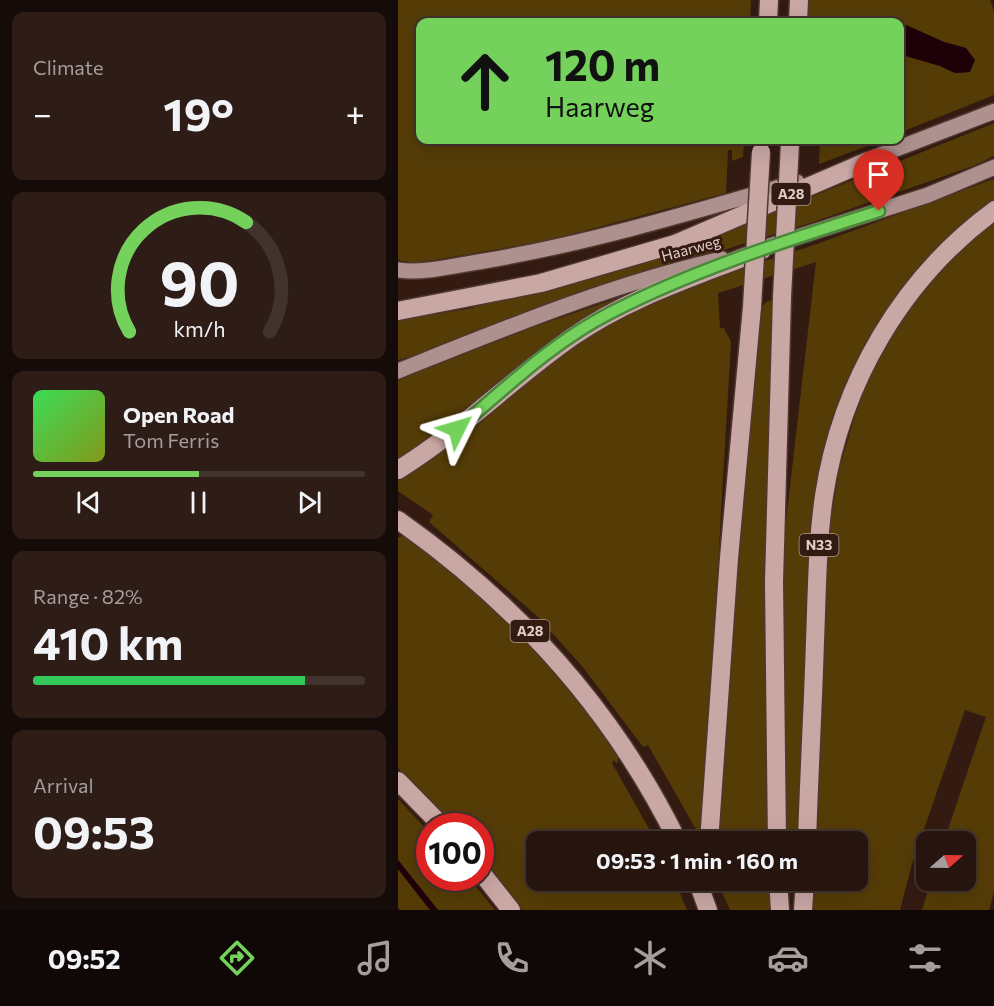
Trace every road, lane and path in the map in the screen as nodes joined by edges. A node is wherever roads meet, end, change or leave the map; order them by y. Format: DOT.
graph roads {
  1 [pos="769,0"];
  2 [pos="799,0"];
  3 [pos="768,18"];
  4 [pos="798,18"];
  5 [pos="995,111"];
  6 [pos="790,144"];
  7 [pos="761,146"];
  8 [pos="868,161"];
  9 [pos="995,167"];
  10 [pos="995,210"];
  11 [pos="762,250"];
  12 [pos="398,270"];
  13 [pos="398,310"];
  14 [pos="398,371"];
  15 [pos="398,470"];
  16 [pos="398,520"];
  17 [pos="398,781"];
  18 [pos="429,813"];
  19 [pos="672,831"];
  20 [pos="710,831"];
  21 [pos="777,831"];
  22 [pos="806,831"];
  23 [pos="494,889"];
  24 [pos="701,891"];
  25 [pos="709,891"];
  26 [pos="779,891"];
  27 [pos="804,891"];
  28 [pos="511,910"];
  29 [pos="709,910"];
  30 [pos="780,910"];
  31 [pos="803,910"];
  1 -- 3 [label="highway"];
  2 -- 4 [label="highway"];
  5 -- 8 [label="main road"];
  6 -- 21 [label="highway, bridge"];
  7 -- 20 [label="highway, bridge"];
  8 -- 12 [label="main road"];
  8 -- 13 [label="highway, A28"];
  9 -- 11 [label="main road, Haarweg"];
  10 -- 22 [label="highway, N33"];
  11 -- 14 [label="main road, Haarweg"];
  11 -- 15 [label="highway"];
  16 -- 19 [label="highway, A28"];
  17 -- 18 [label="highway"];
  23 -- 28 [label="highway"];
  24 -- 29 [label="highway"];
  25 -- 29 [label="highway"];
  26 -- 30 [label="highway"];
  27 -- 31 [label="highway"];
}
